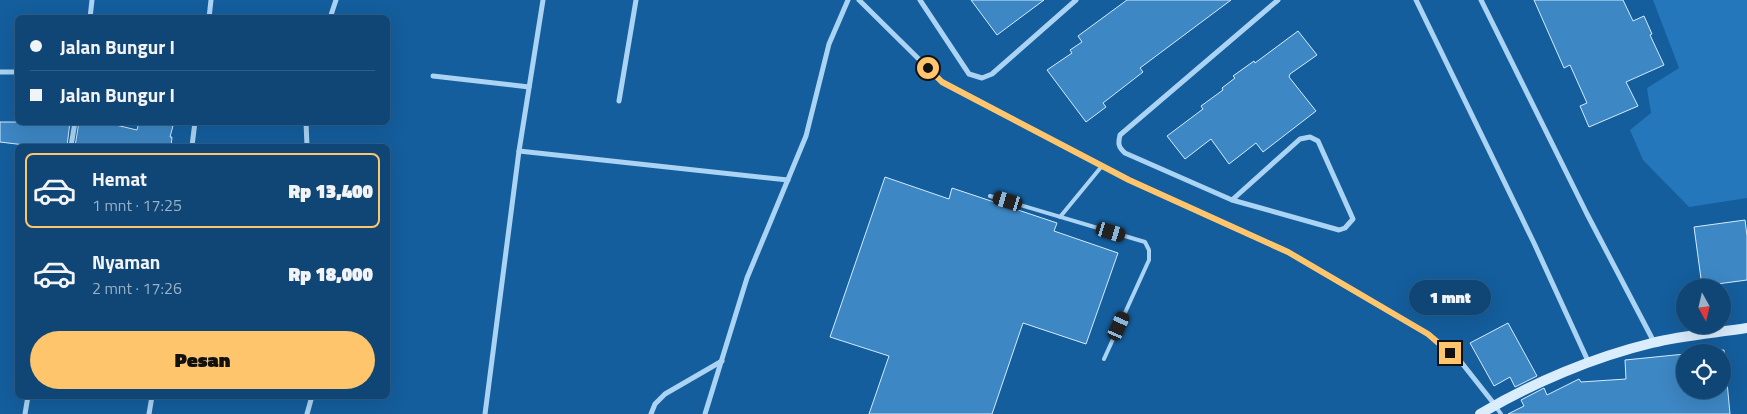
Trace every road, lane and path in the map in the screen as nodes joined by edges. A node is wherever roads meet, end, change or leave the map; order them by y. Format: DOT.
graph roads {
  1 [pos="92,0"];
  2 [pos="211,0"];
  3 [pos="336,0"];
  4 [pos="544,0"];
  5 [pos="636,0"];
  6 [pos="848,0"];
  7 [pos="859,0"];
  8 [pos="920,0"];
  9 [pos="1076,0"];
  10 [pos="1278,0"];
  11 [pos="1416,0"];
  12 [pos="1481,0"];
  13 [pos="90,15"];
  14 [pos="209,15"];
  15 [pos="331,15"];
  16 [pos="0,72"];
  17 [pos="15,72"];
  18 [pos="433,76"];
  19 [pos="528,87"];
  20 [pos="619,101"];
  21 [pos="74,125"];
  22 [pos="196,125"];
  23 [pos="306,125"];
  24 [pos="71,144"];
  25 [pos="192,144"];
  26 [pos="307,144"];
  27 [pos="519,152"];
  28 [pos="1102,166"];
  29 [pos="788,180"];
  30 [pos="990,196"];
  31 [pos="1232,200"];
  32 [pos="1060,217"];
  33 [pos="1747,328"];
  34 [pos="1654,342"];
  35 [pos="1104,359"];
  36 [pos="722,360"];
  37 [pos="1588,361"];
  38 [pos="28,399"];
  39 [pos="152,399"];
  40 [pos="311,399"];
  41 [pos="1498,410"];
  42 [pos="25,414"];
  43 [pos="149,414"];
  44 [pos="307,414"];
  45 [pos="485,414"];
  46 [pos="651,414"];
  47 [pos="705,414"];
  48 [pos="1480,414"];
  1 -- 13 [label="street"];
  2 -- 14 [label="street"];
  3 -- 15 [label="street"];
  4 -- 19 [label="street"];
  5 -- 20 [label="street"];
  6 -- 29 [label="street"];
  7 -- 28 [label="street"];
  8 -- 9 [label="street"];
  10 -- 31 [label="street"];
  11 -- 37 [label="street"];
  12 -- 34 [label="street"];
  16 -- 17 [label="street"];
  18 -- 19 [label="street"];
  19 -- 27 [label="street"];
  21 -- 24 [label="street"];
  22 -- 25 [label="street"];
  23 -- 26 [label="street"];
  27 -- 29 [label="street"];
  27 -- 45 [label="street"];
  28 -- 32 [label="lane"];
  28 -- 41 [label="street"];
  29 -- 36 [label="street"];
  30 -- 32 [label="lane"];
  31 -- 31 [label="street"];
  32 -- 35 [label="lane"];
  33 -- 34 [label="main road"];
  34 -- 37 [label="main road"];
  36 -- 46 [label="street"];
  36 -- 47 [label="street"];
  37 -- 41 [label="main road"];
  38 -- 42 [label="street"];
  39 -- 43 [label="street"];
  40 -- 44 [label="street"];
  41 -- 48 [label="main road"];
}
